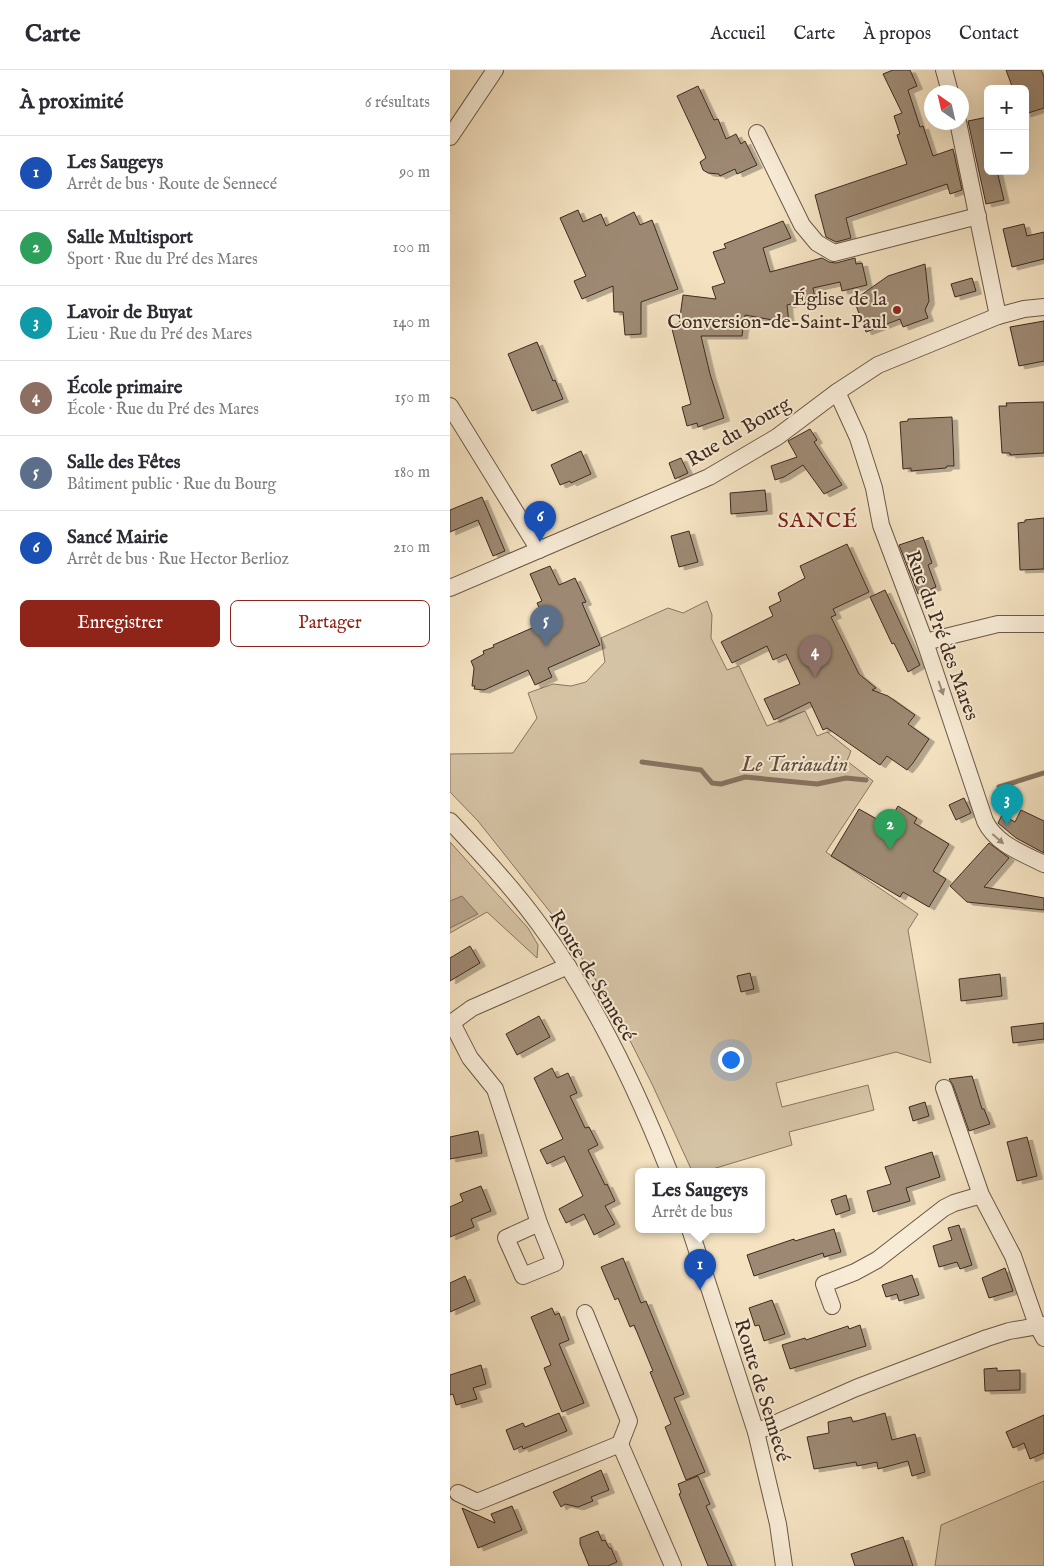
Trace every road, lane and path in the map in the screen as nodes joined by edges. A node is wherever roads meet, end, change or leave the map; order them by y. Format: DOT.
graph roads {
  1 [pos="495,70"];
  2 [pos="944,70"];
  3 [pos="948,85"];
  4 [pos="960,130"];
  5 [pos="757,134"];
  6 [pos="450,137"];
  7 [pos="978,216"];
  8 [pos="1044,307"];
  9 [pos="998,316"];
  10 [pos="837,392"];
  11 [pos="450,406"];
  12 [pos="539,550"];
  13 [pos="450,588"];
  14 [pos="1044,624"];
  15 [pos="925,642"];
  16 [pos="450,821"];
  17 [pos="1044,864"];
  18 [pos="568,966"];
  19 [pos="451,1023"];
  20 [pos="944,1088"];
  21 [pos="668,1168"];
  22 [pos="981,1196"];
  23 [pos="540,1224"];
  24 [pos="691,1233"];
  25 [pos="832,1306"];
  26 [pos="585,1313"];
  27 [pos="1042,1329"];
  28 [pos="756,1432"];
  29 [pos="620,1444"];
  30 [pos="458,1493"];
  31 [pos="673,1566"];
  32 [pos="784,1566"];
  1 -- 6 [label="street"];
  2 -- 3 [label="street"];
  4 -- 7 [label="street"];
  5 -- 7 [label="street"];
  7 -- 9 [label="street"];
  8 -- 9 [label="street, Rue du Bourg"];
  9 -- 10 [label="street, Rue du Bourg"];
  10 -- 12 [label="street, Rue du Bourg"];
  10 -- 15 [label="street, Rue du Pré des Mares"];
  11 -- 12 [label="street"];
  12 -- 13 [label="street, Rue du Bourg"];
  14 -- 15 [label="street"];
  15 -- 17 [label="street, Rue du Pré des Mares, one-way"];
  16 -- 18 [label="street, Route de Sennecé"];
  18 -- 19 [label="street"];
  18 -- 21 [label="street, Route de Sennecé"];
  19 -- 23 [label="street"];
  20 -- 22 [label="street"];
  22 -- 25 [label="street"];
  22 -- 27 [label="street"];
  24 -- 28 [label="street, Route de Sennecé"];
  26 -- 29 [label="street"];
  27 -- 28 [label="street"];
  28 -- 32 [label="street, Route de Sennecé"];
  29 -- 30 [label="street"];
  29 -- 31 [label="street"];
}
